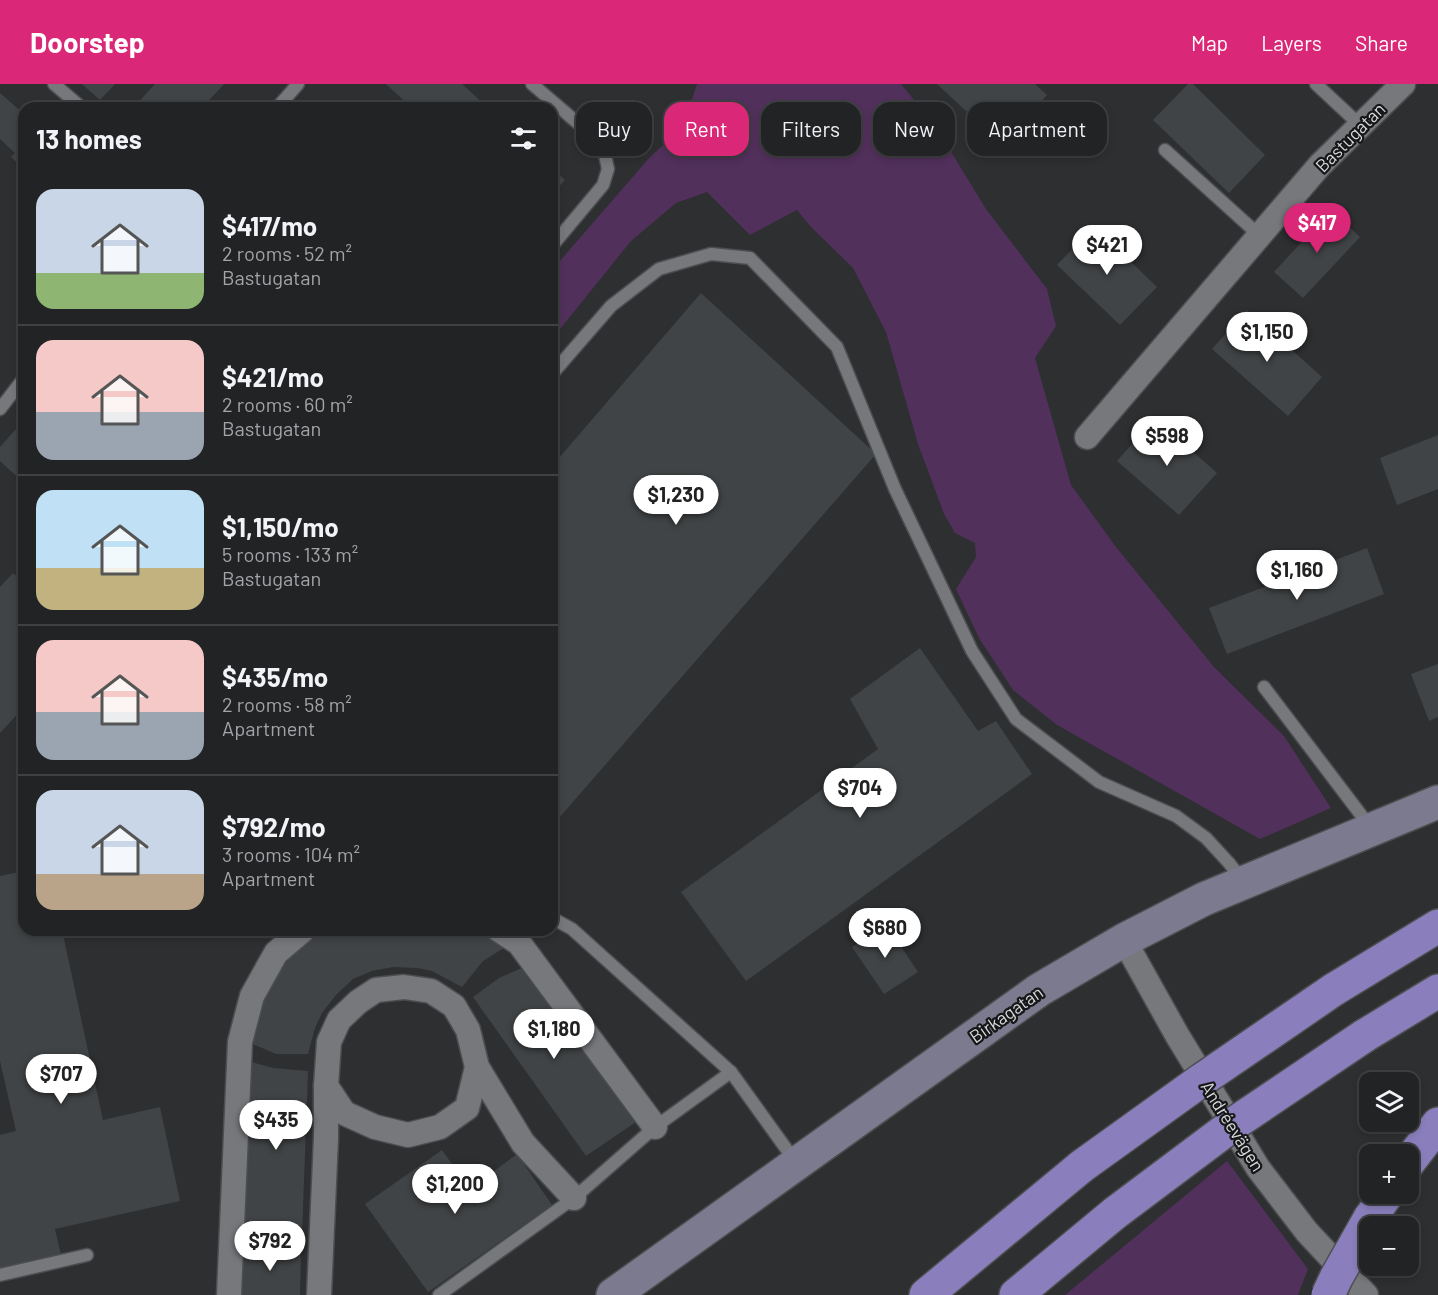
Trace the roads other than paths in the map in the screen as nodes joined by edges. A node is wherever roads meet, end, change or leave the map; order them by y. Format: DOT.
graph roads {
  1 [pos="54,84"];
  2 [pos="298,84"];
  3 [pos="532,84"];
  4 [pos="1316,84"];
  5 [pos="1403,84"];
  6 [pos="75,102"];
  7 [pos="282,102"];
  8 [pos="553,102"];
  9 [pos="558,106"];
  10 [pos="1361,126"];
  11 [pos="1165,150"];
  12 [pos="1259,235"];
  13 [pos="558,239"];
  14 [pos="558,367"];
  15 [pos="18,386"];
  16 [pos="0,409"];
  17 [pos="1087,437"];
  18 [pos="1264,687"];
  19 [pos="1438,802"];
  20 [pos="1372,829"];
  21 [pos="1244,882"];
  22 [pos="558,921"];
  23 [pos="1438,926"];
  24 [pos="296,936"];
  25 [pos="508,936"];
  26 [pos="1124,940"];
  27 [pos="1438,991"];
  28 [pos="477,1067"];
  29 [pos="731,1072"];
  30 [pos="326,1086"];
  31 [pos="1438,1124"];
  32 [pos="655,1127"];
  33 [pos="1419,1149"];
  34 [pos="796,1162"];
  35 [pos="574,1198"];
  36 [pos="1378,1206"];
  37 [pos="87,1255"];
  38 [pos="0,1275"];
  39 [pos="229,1295"];
  40 [pos="319,1295"];
  41 [pos="439,1295"];
  42 [pos="613,1295"];
  43 [pos="926,1295"];
  44 [pos="1016,1295"];
  45 [pos="1328,1295"];
  46 [pos="1366,1295"];
  1 -- 6 [label="lane"];
  2 -- 7 [label="lane"];
  3 -- 8 [label="lane"];
  4 -- 10 [label="lane"];
  5 -- 10 [label="street, Bastugatan"];
  9 -- 13 [label="lane"];
  10 -- 12 [label="street, Bastugatan"];
  11 -- 12 [label="lane"];
  12 -- 17 [label="street, Bastugatan"];
  14 -- 21 [label="lane"];
  15 -- 16 [label="lane"];
  18 -- 20 [label="lane"];
  19 -- 20 [label="street, Birkagatan"];
  20 -- 21 [label="street, Birkagatan"];
  21 -- 26 [label="street, Birkagatan"];
  22 -- 29 [label="lane"];
  23 -- 43 [label="highway, bridge"];
  24 -- 39 [label="street"];
  25 -- 32 [label="street"];
  26 -- 34 [label="street, Birkagatan"];
  26 -- 46 [label="street, Andréevägen"];
  27 -- 44 [label="highway, bridge"];
  28 -- 30 [label="street"];
  28 -- 30 [label="street"];
  28 -- 35 [label="street"];
  29 -- 32 [label="lane"];
  29 -- 34 [label="lane"];
  30 -- 40 [label="street"];
  31 -- 33 [label="highway"];
  32 -- 35 [label="lane"];
  34 -- 42 [label="street, Birkagatan"];
  35 -- 41 [label="lane"];
  36 -- 45 [label="highway, bridge"];
  37 -- 38 [label="lane"];
}
